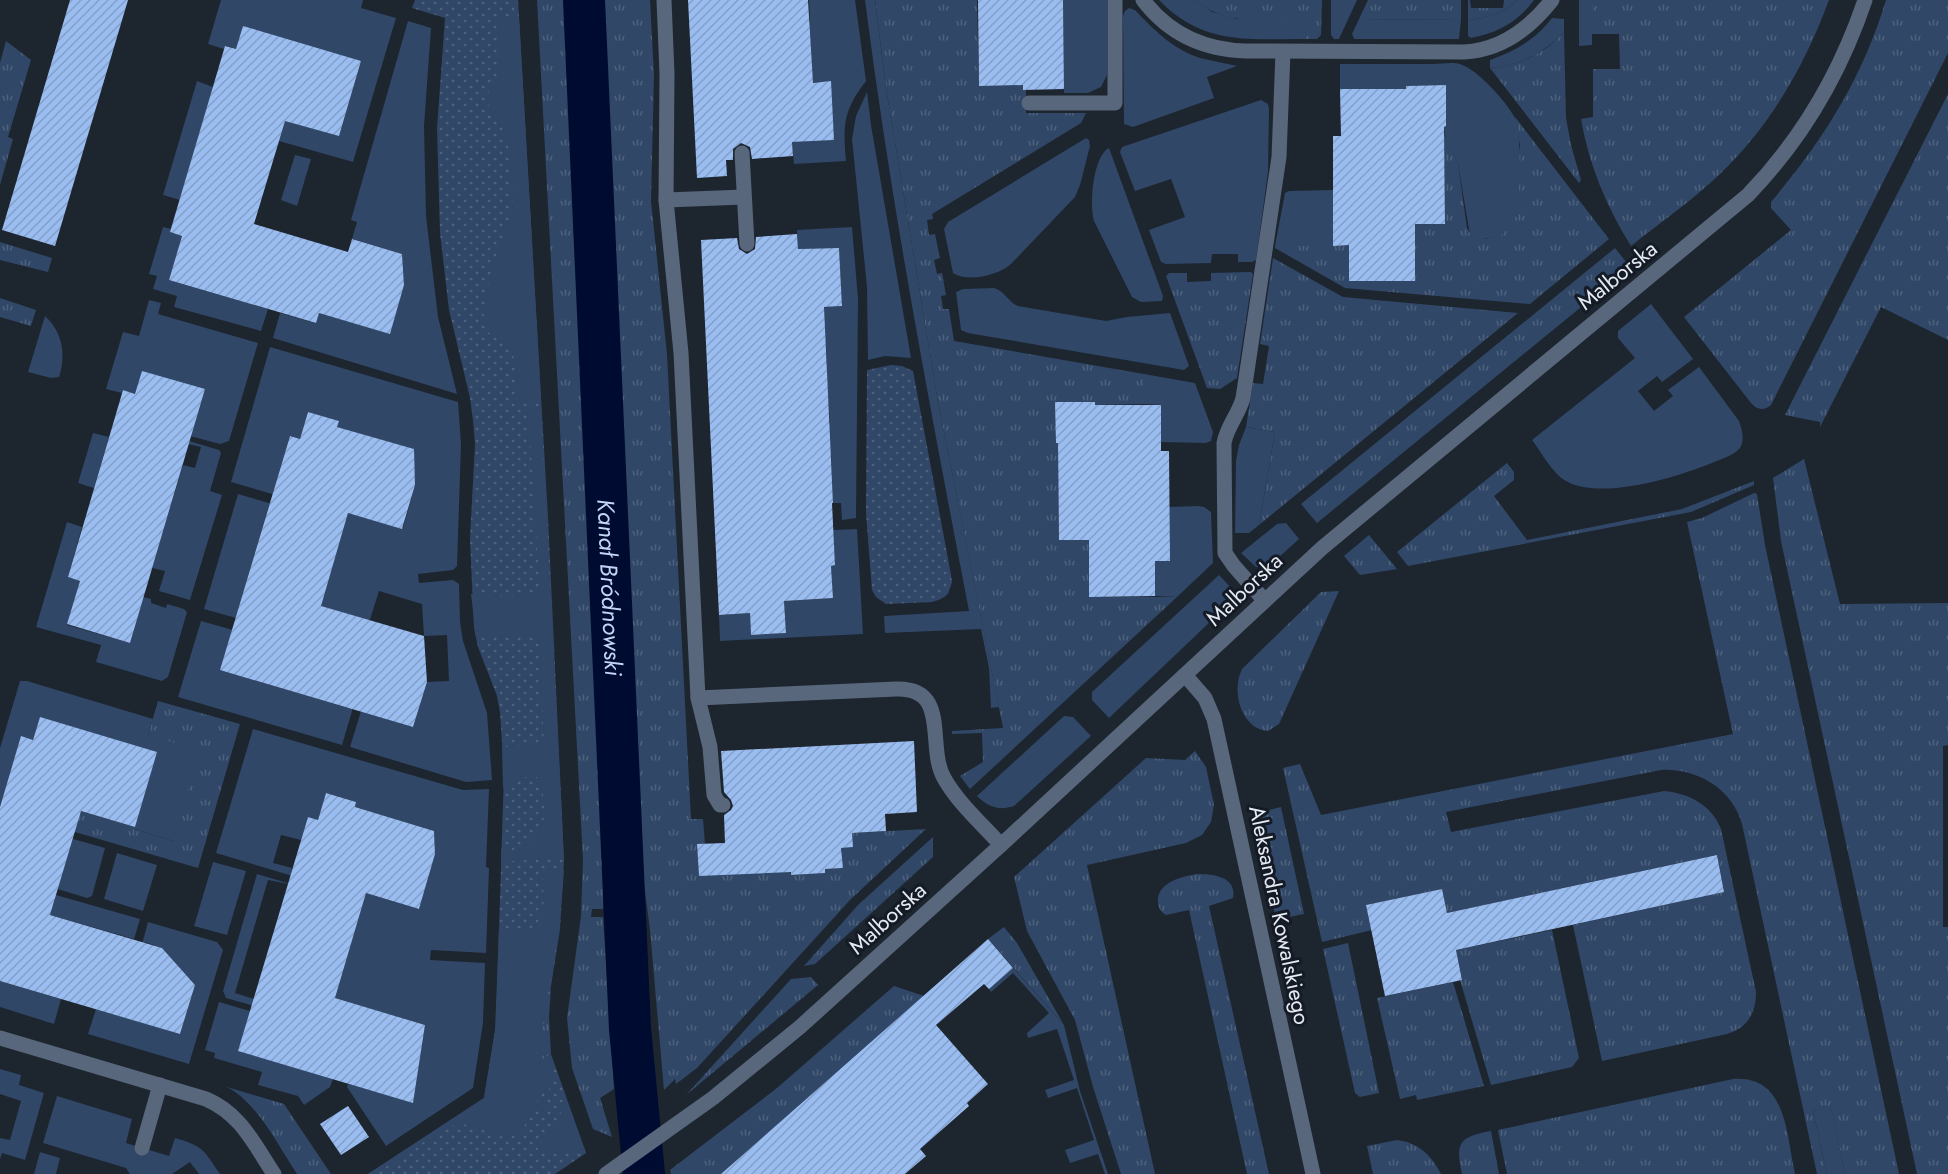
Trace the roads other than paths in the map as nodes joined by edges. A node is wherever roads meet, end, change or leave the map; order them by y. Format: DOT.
graph roads {
  1 [pos="664,0"];
  2 [pos="1115,0"];
  3 [pos="1143,0"];
  4 [pos="1552,0"];
  5 [pos="1865,0"];
  6 [pos="1283,51"];
  7 [pos="1029,103"];
  8 [pos="742,153"];
  9 [pos="744,197"];
  10 [pos="666,200"];
  11 [pos="747,244"];
  12 [pos="1264,600"];
  13 [pos="1185,675"];
  14 [pos="698,698"];
  15 [pos="723,805"];
  16 [pos="1001,845"];
  17 [pos="0,1038"];
  18 [pos="160,1085"];
  19 [pos="142,1148"];
  20 [pos="611,1170"];
  21 [pos="274,1174"];
  22 [pos="1313,1174"];
  1 -- 10 [label="street"];
  2 -- 7 [label="street"];
  3 -- 6 [label="street"];
  4 -- 6 [label="street"];
  5 -- 12 [label="street, Malborska"];
  6 -- 12 [label="street"];
  8 -- 9 [label="street"];
  9 -- 10 [label="street"];
  9 -- 11 [label="street"];
  10 -- 14 [label="street"];
  12 -- 13 [label="street, Malborska"];
  13 -- 16 [label="street, Malborska"];
  13 -- 22 [label="street, Aleksandra Kowalskiego"];
  14 -- 15 [label="street"];
  14 -- 16 [label="street"];
  16 -- 20 [label="street, Malborska"];
  17 -- 18 [label="street"];
  18 -- 19 [label="street"];
  18 -- 21 [label="street"];
}
